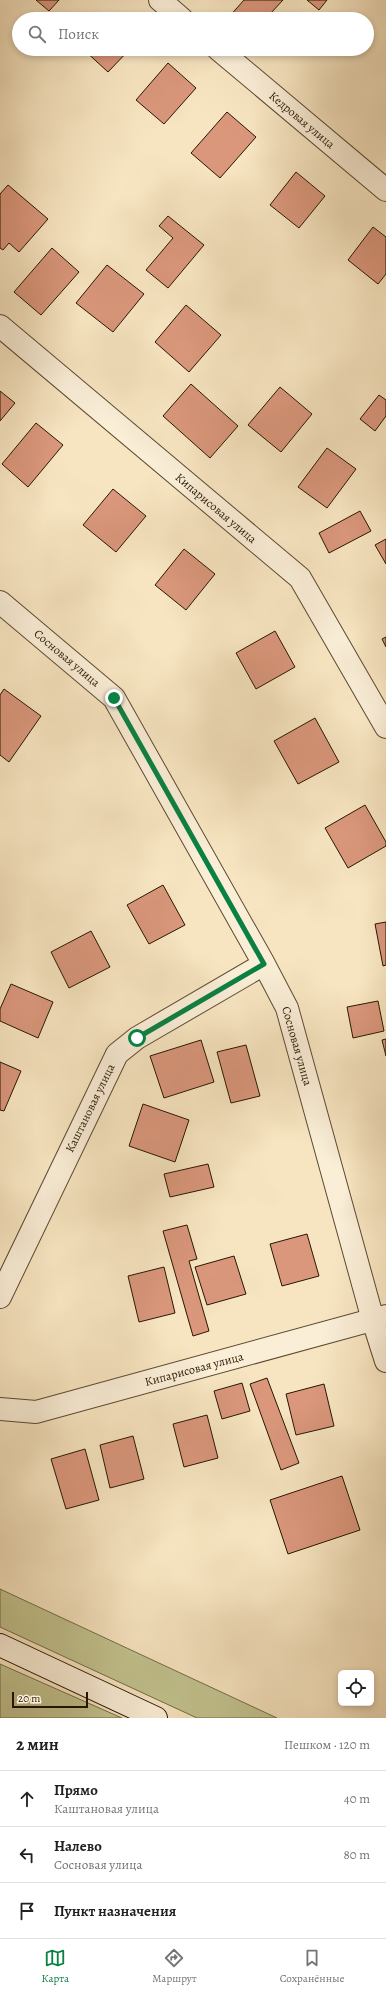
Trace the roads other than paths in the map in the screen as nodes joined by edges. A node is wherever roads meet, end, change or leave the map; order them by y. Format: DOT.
graph roads {
  1 [pos="160,0"];
  2 [pos="174,12"];
  3 [pos="226,56"];
  4 [pos="386,190"];
  5 [pos="0,326"];
  6 [pos="4,614"];
  7 [pos="386,727"];
  8 [pos="264,964"];
  9 [pos="0,1297"];
  10 [pos="379,1318"];
  11 [pos="386,1361"];
  12 [pos="0,1409"];
  13 [pos="0,1646"];
  14 [pos="156,1718"];
  1 -- 2 [label="street"];
  3 -- 4 [label="street, Кедровая улица"];
  5 -- 7 [label="street, Кипарисовая улица"];
  6 -- 8 [label="street, Сосновая улица"];
  8 -- 9 [label="street, Каштановая улица"];
  8 -- 10 [label="street, Сосновая улица"];
  10 -- 11 [label="street, Сосновая улица"];
  10 -- 12 [label="street, Кипарисовая улица"];
  13 -- 14 [label="street"];
}
